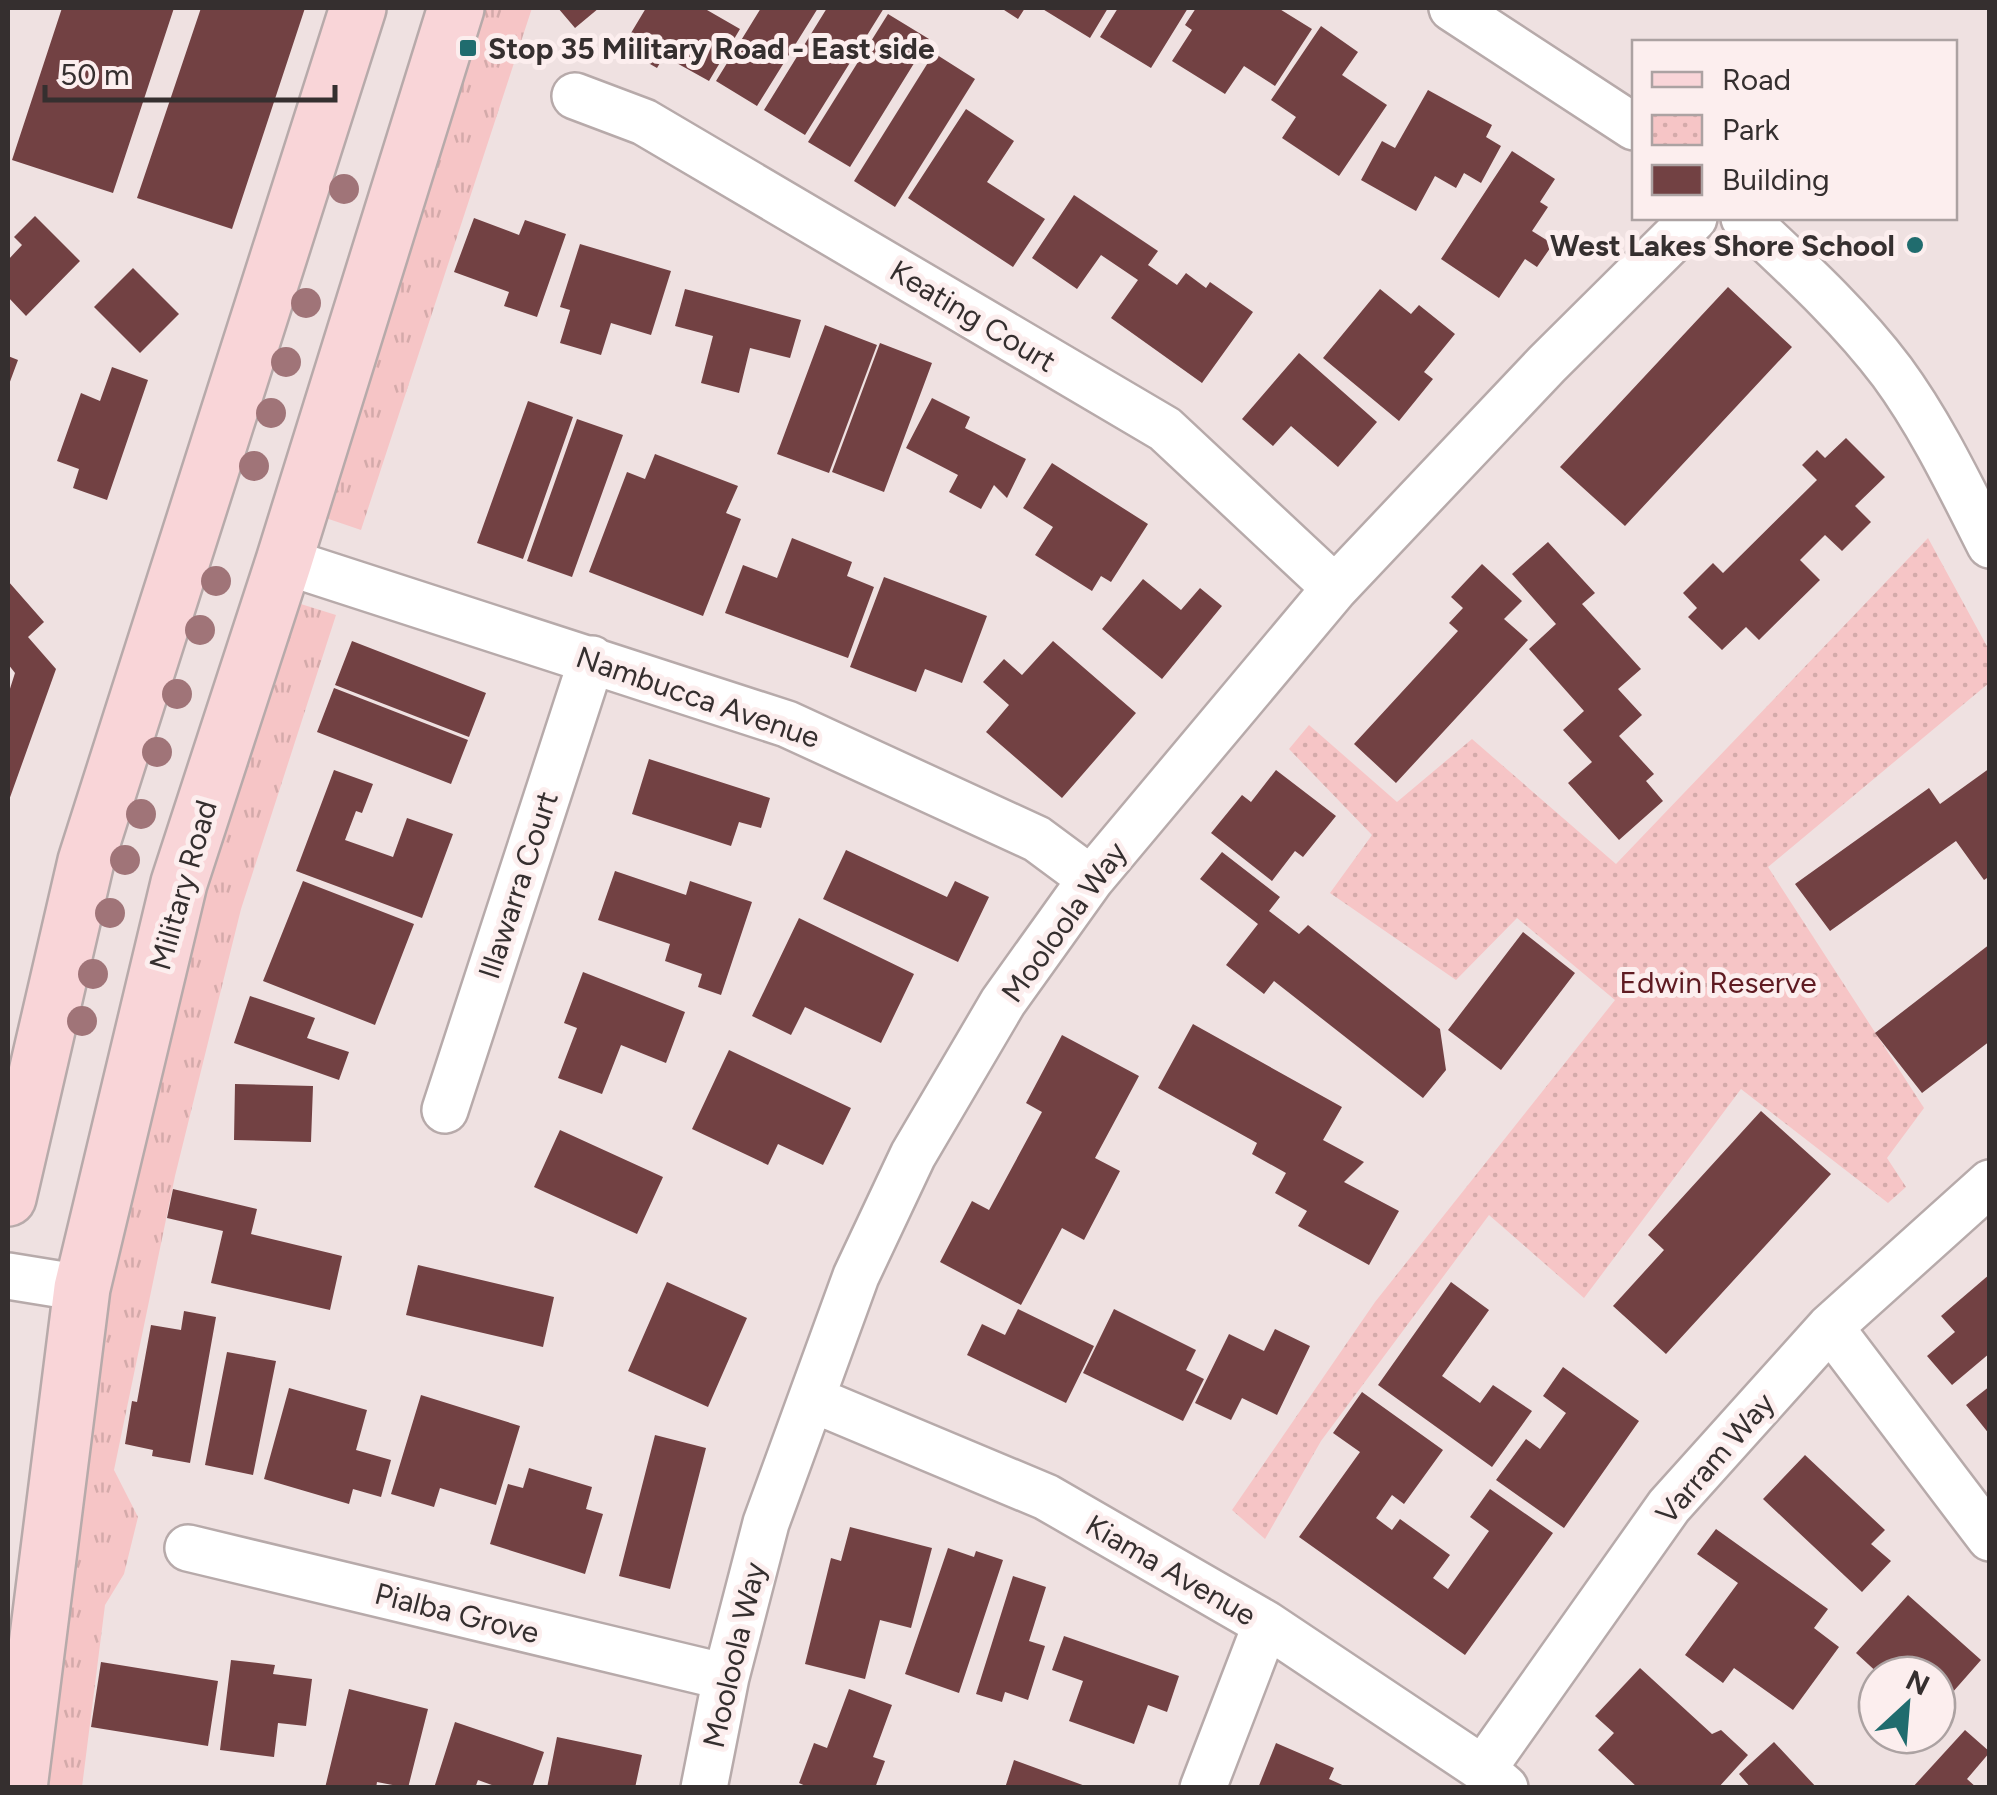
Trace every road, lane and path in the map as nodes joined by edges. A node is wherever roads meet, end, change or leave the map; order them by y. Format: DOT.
graph roads {
  1 [pos="358,8"];
  2 [pos="456,8"];
  3 [pos="1452,8"];
  4 [pos="574,96"];
  5 [pos="1632,126"];
  6 [pos="1692,220"];
  7 [pos="1746,220"];
  8 [pos="1990,545"];
  9 [pos="284,562"];
  10 [pos="1334,588"];
  11 [pos="592,659"];
  12 [pos="1091,879"];
  13 [pos="445,1110"];
  14 [pos="1990,1184"];
  15 [pos="8,1198"];
  16 [pos="8,1276"];
  17 [pos="82,1288"];
  18 [pos="1830,1327"];
  19 [pos="812,1398"];
  20 [pos="1990,1538"];
  21 [pos="188,1548"];
  22 [pos="1266,1624"];
  23 [pos="726,1677"];
  24 [pos="1494,1778"];
  25 [pos="20,1788"];
  26 [pos="704,1788"];
  27 [pos="1203,1788"];
  1 -- 15 [label="main road"];
  2 -- 9 [label="main road, Military Road"];
  3 -- 5 [label="street"];
  4 -- 10 [label="street, Keating Court"];
  6 -- 10 [label="street, Mooloola Way"];
  7 -- 8 [label="street"];
  9 -- 11 [label="street, Nambucca Avenue"];
  9 -- 17 [label="main road, Military Road"];
  10 -- 12 [label="street, Mooloola Way"];
  11 -- 12 [label="street, Nambucca Avenue"];
  11 -- 13 [label="street, Illawarra Court"];
  12 -- 19 [label="street, Mooloola Way"];
  14 -- 18 [label="street, Varram Way"];
  16 -- 17 [label="street"];
  17 -- 25 [label="main road, Military Road"];
  18 -- 20 [label="street"];
  18 -- 24 [label="street, Varram Way"];
  19 -- 22 [label="street, Kiama Avenue"];
  19 -- 23 [label="street, Mooloola Way"];
  21 -- 23 [label="street, Pialba Grove"];
  22 -- 24 [label="street, Kiama Avenue"];
  22 -- 27 [label="street"];
  23 -- 26 [label="street, Mooloola Way"];
}
